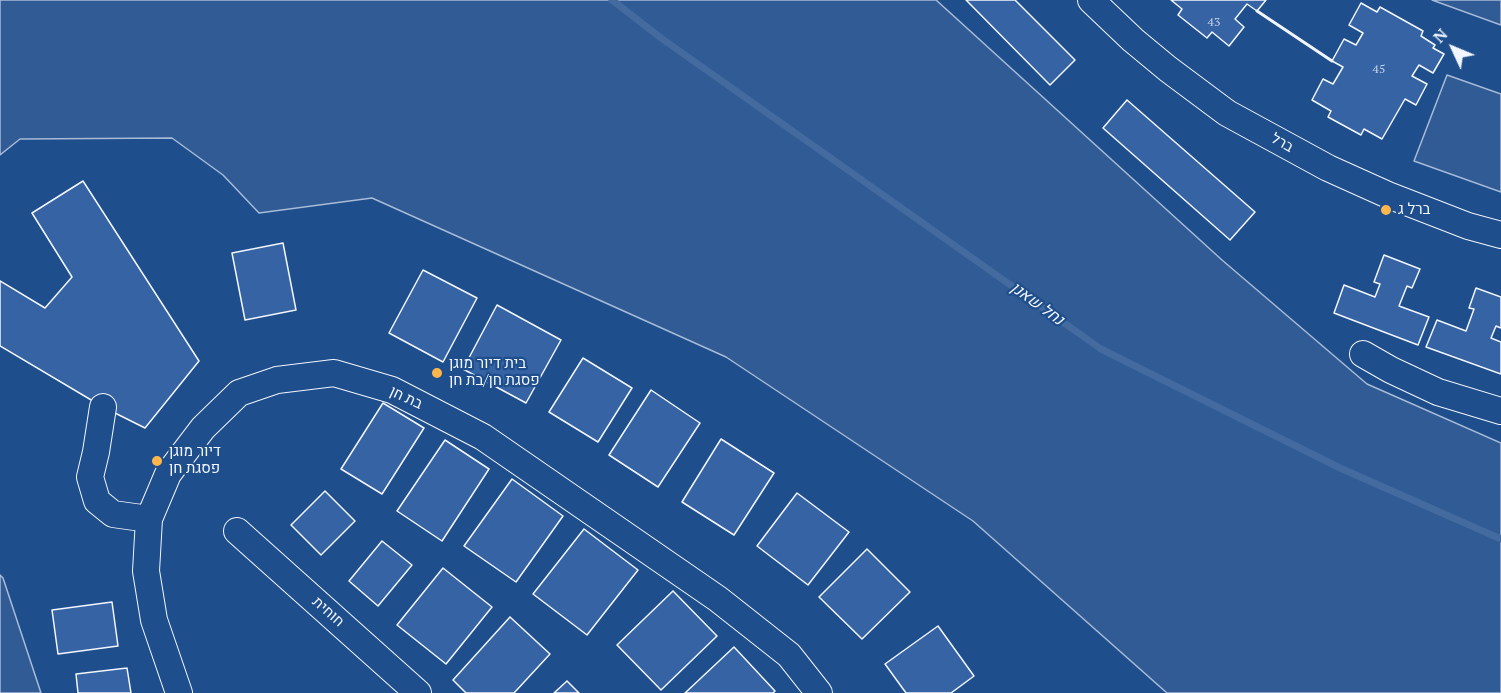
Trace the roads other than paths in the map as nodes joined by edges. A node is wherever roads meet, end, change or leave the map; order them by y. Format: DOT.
graph roads {
  1 [pos="1091,0"];
  2 [pos="1501,235"];
  3 [pos="1363,354"];
  4 [pos="103,407"];
  5 [pos="1501,411"];
  6 [pos="148,519"];
  7 [pos="237,531"];
  8 [pos="179,693"];
  9 [pos="418,693"];
  10 [pos="819,693"];
  1 -- 2 [label="street, ברל"];
  3 -- 5 [label="street"];
  4 -- 6 [label="street"];
  6 -- 8 [label="street, בת חן"];
  6 -- 10 [label="street, בת חן"];
  7 -- 9 [label="street, חוחית"];
}
